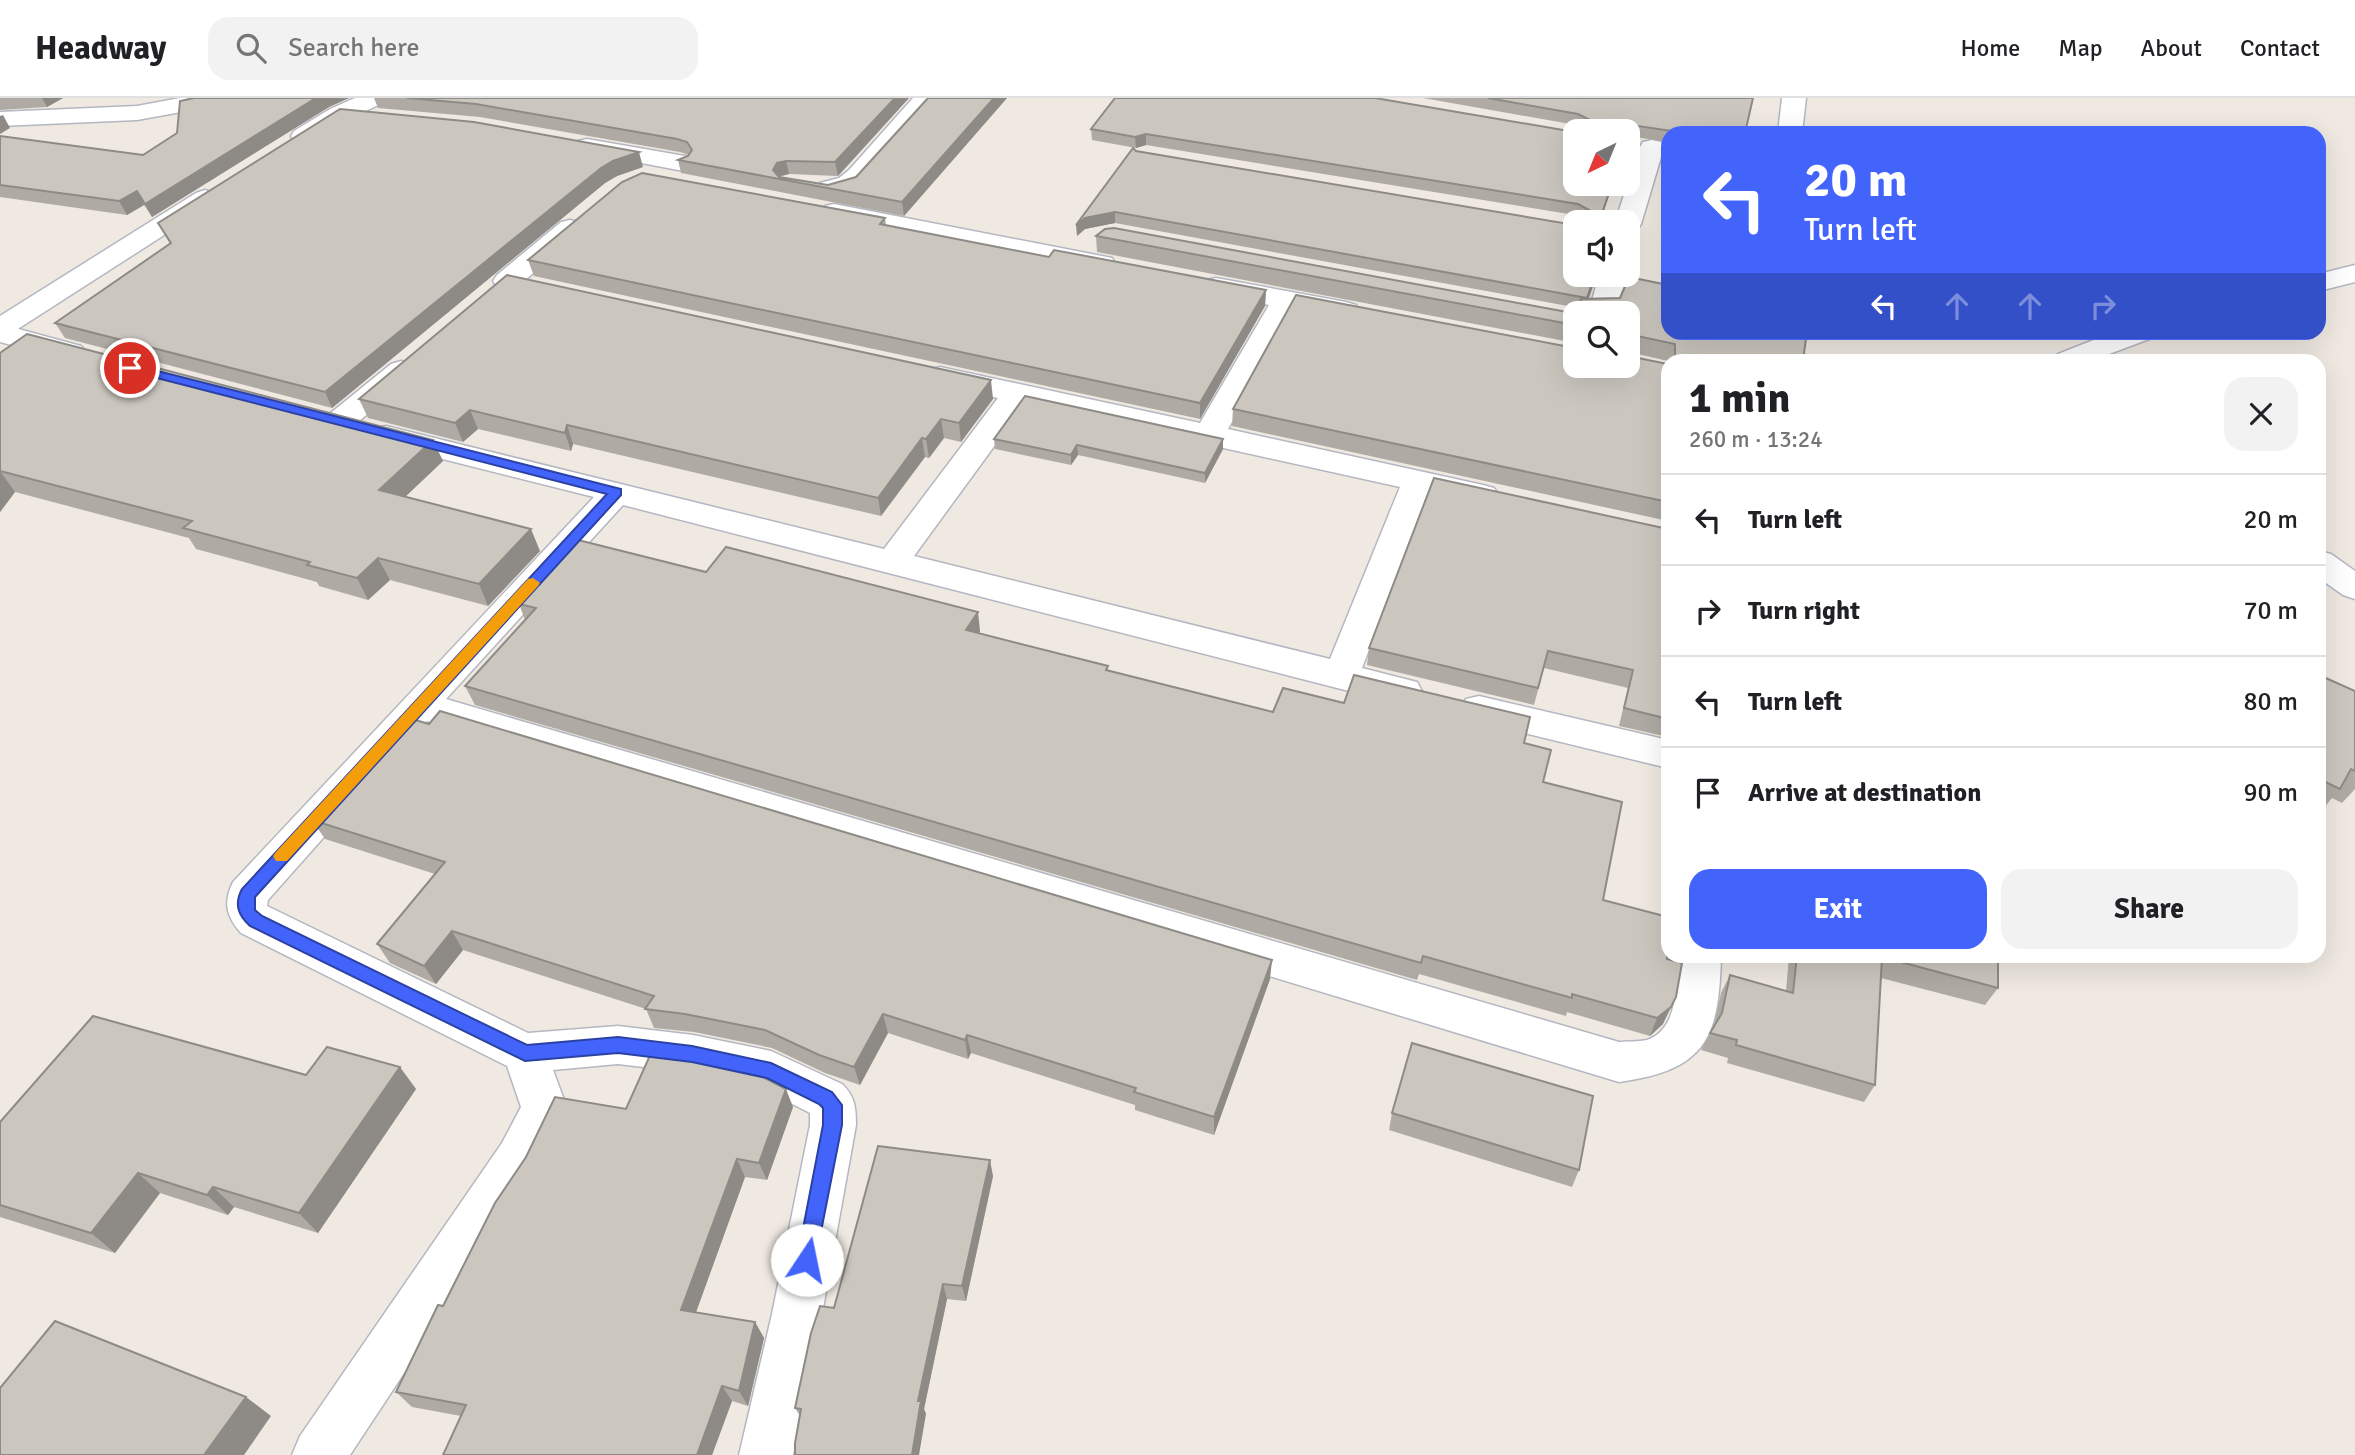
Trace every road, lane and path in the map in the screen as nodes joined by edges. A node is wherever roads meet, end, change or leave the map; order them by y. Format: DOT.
graph roads {
  1 [pos="220,98"];
  2 [pos="926,98"];
  3 [pos="1794,98"];
  4 [pos="383,108"];
  5 [pos="0,119"];
  6 [pos="1791,126"];
  7 [pos="560,141"];
  8 [pos="1649,146"];
  9 [pos="280,151"];
  10 [pos="761,177"];
  11 [pos="638,178"];
  12 [pos="221,188"];
  13 [pos="738,194"];
  14 [pos="1632,210"];
  15 [pos="586,214"];
  16 [pos="1100,234"];
  17 [pos="1072,258"];
  18 [pos="1125,268"];
  19 [pos="2355,273"];
  20 [pos="1192,281"];
  21 [pos="2326,281"];
  22 [pos="548,289"];
  23 [pos="1286,299"];
  24 [pos="1365,314"];
  25 [pos="0,331"];
  26 [pos="2121,340"];
  27 [pos="423,352"];
  28 [pos="2084,354"];
  29 [pos="104,361"];
  30 [pos="909,369"];
  31 [pos="1017,393"];
  32 [pos="1209,435"];
  33 [pos="1418,481"];
  34 [pos="617,492"];
  35 [pos="1510,500"];
  36 [pos="892,562"];
  37 [pos="2326,567"];
  38 [pos="2355,587"];
  39 [pos="1341,676"];
  40 [pos="419,705"];
  41 [pos="1661,752"];
  42 [pos="1699,963"];
  43 [pos="525,1053"];
  44 [pos="319,1455"];
  45 [pos="766,1455"];
  1 -- 5 [label="street"];
  2 -- 17 [label="street"];
  3 -- 6 [label="street"];
  4 -- 9 [label="street"];
  7 -- 10 [label="street"];
  8 -- 14 [label="street"];
  11 -- 13 [label="street"];
  12 -- 25 [label="street"];
  15 -- 22 [label="street"];
  16 -- 17 [label="street"];
  17 -- 18 [label="street"];
  19 -- 21 [label="street"];
  20 -- 23 [label="street"];
  23 -- 24 [label="street"];
  23 -- 32 [label="street"];
  25 -- 29 [label="street"];
  26 -- 28 [label="street"];
  27 -- 34 [label="street"];
  30 -- 31 [label="street"];
  31 -- 32 [label="street"];
  31 -- 36 [label="street"];
  32 -- 33 [label="street"];
  33 -- 35 [label="street"];
  33 -- 39 [label="street"];
  34 -- 36 [label="street"];
  34 -- 40 [label="street"];
  36 -- 39 [label="street"];
  37 -- 38 [label="street"];
  39 -- 41 [label="street"];
  40 -- 42 [label="street"];
  40 -- 43 [label="street"];
  43 -- 44 [label="street"];
  43 -- 45 [label="street"];
}
